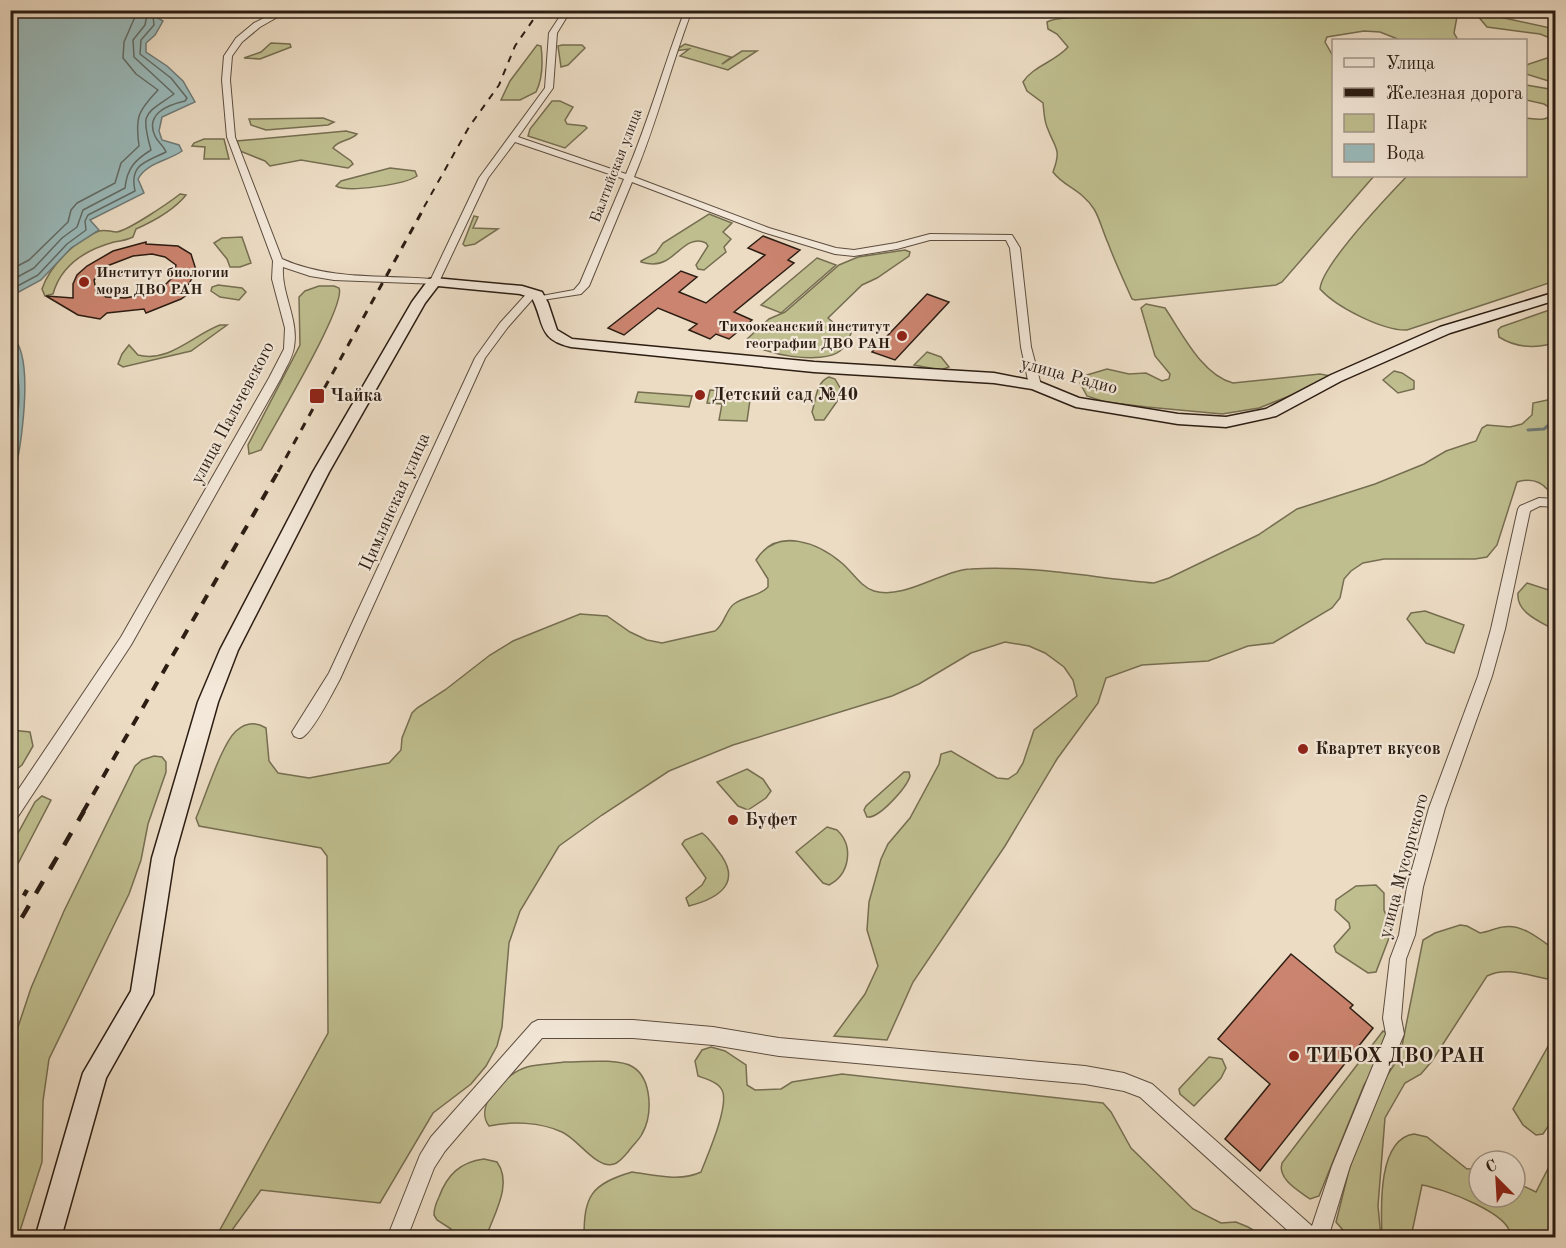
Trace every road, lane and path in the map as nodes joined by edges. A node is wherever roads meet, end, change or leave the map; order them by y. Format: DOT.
graph roads {
  1 [pos="287,10"];
  2 [pos="568,10"];
  3 [pos="689,10"];
  4 [pos="512,138"];
  5 [pos="629,180"];
  6 [pos="278,261"];
  7 [pos="434,282"];
  8 [pos="536,296"];
  9 [pos="1556,297"];
  10 [pos="1035,385"];
  11 [pos="1556,503"];
  12 [pos="299,732"];
  13 [pos="10,816"];
  14 [pos="48,1238"];
  15 [pos="397,1238"];
  16 [pos="1314,1238"];
  1 -- 6 [label="street, улица Пальчевского"];
  2 -- 4 [label="street"];
  3 -- 5 [label="street, Балтийская улица"];
  4 -- 5 [label="street"];
  4 -- 7 [label="street"];
  5 -- 8 [label="street, Балтийская улица"];
  5 -- 10 [label="street"];
  6 -- 7 [label="street"];
  6 -- 13 [label="street, улица Пальчевского"];
  7 -- 8 [label="main road"];
  7 -- 14 [label="main road"];
  8 -- 10 [label="main road, улица Радио"];
  8 -- 12 [label="street, Цимлянская улица"];
  9 -- 10 [label="main road, улица Радио"];
  11 -- 16 [label="street, улица Мусоргского"];
  15 -- 16 [label="street"];
}
